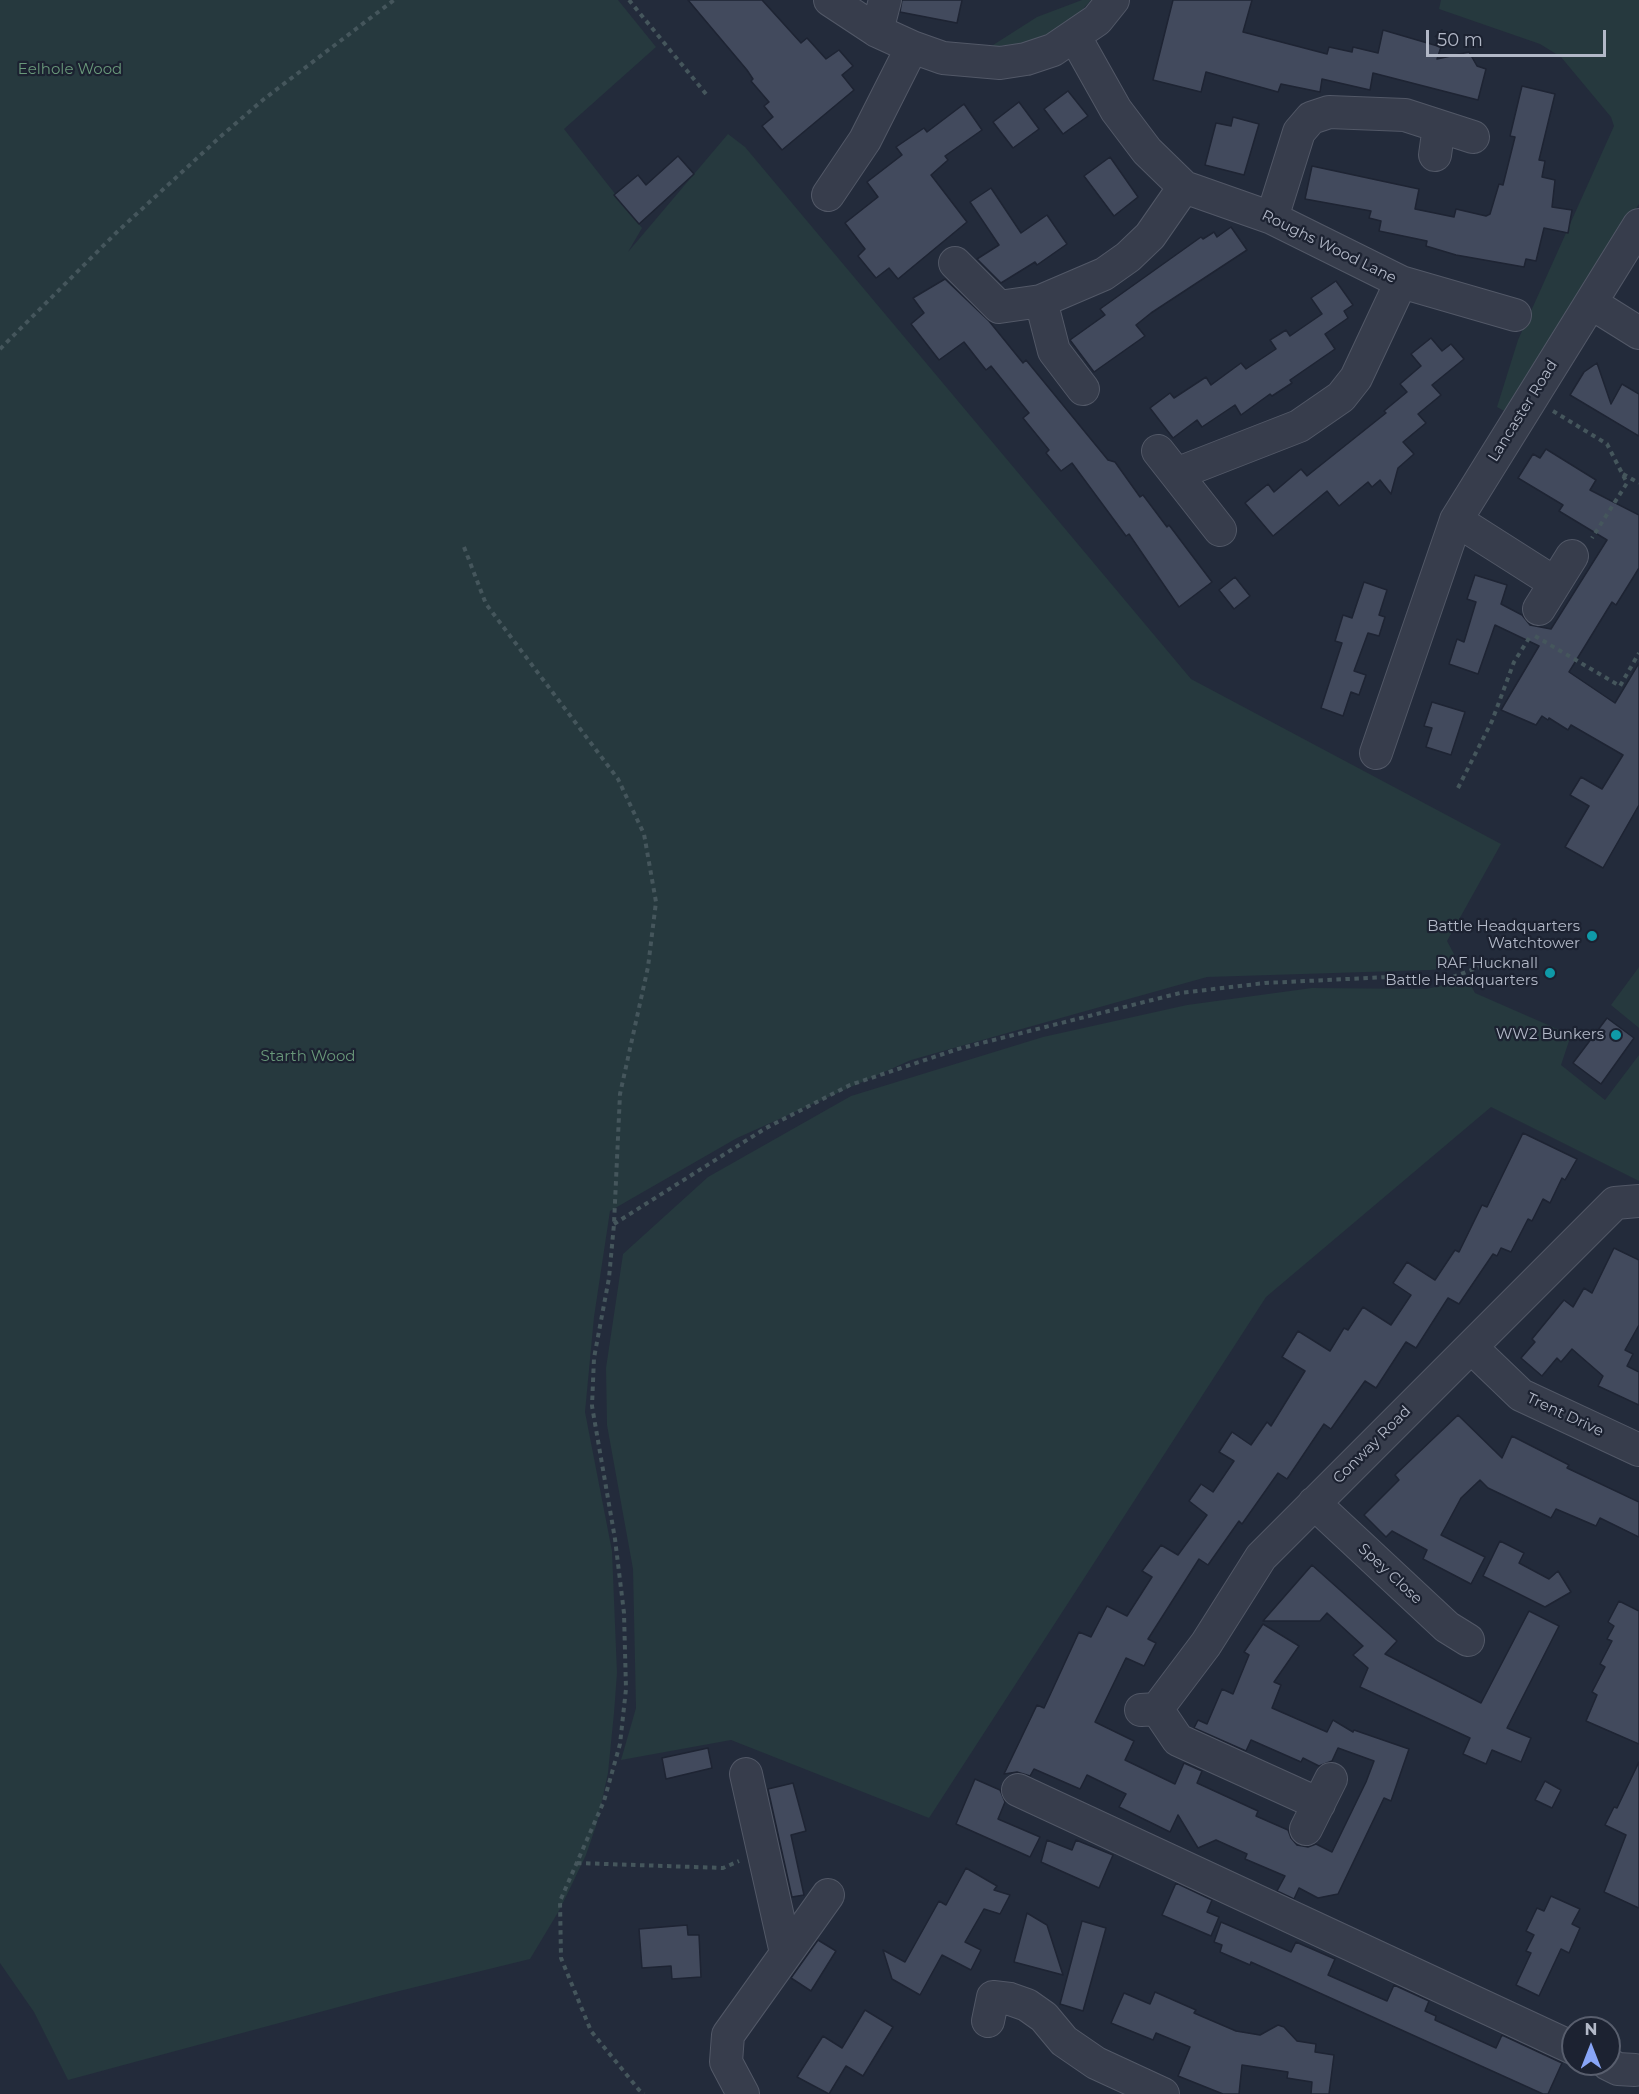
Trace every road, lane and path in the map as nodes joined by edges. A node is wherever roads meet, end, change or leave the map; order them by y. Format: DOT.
graph roads {
  1 [pos="394,0"];
  2 [pos="629,0"];
  3 [pos="830,0"];
  4 [pos="885,0"];
  5 [pos="1113,0"];
  6 [pos="877,31"];
  7 [pos="1075,37"];
  8 [pos="912,47"];
  9 [pos="706,94"];
  10 [pos="1473,137"];
  11 [pos="1184,188"];
  12 [pos="828,195"];
  13 [pos="1272,218"];
  14 [pos="1639,225"];
  15 [pos="955,262"];
  16 [pos="1401,282"];
  17 [pos="1041,301"];
  18 [pos="1591,303"];
  19 [pos="1515,315"];
  20 [pos="1639,333"];
  21 [pos="0,349"];
  22 [pos="1083,389"];
  23 [pos="1532,398"];
  24 [pos="1623,474"];
  25 [pos="1639,483"];
  26 [pos="1456,520"];
  27 [pos="1220,530"];
  28 [pos="464,547"];
  29 [pos="1572,556"];
  30 [pos="1542,609"];
  31 [pos="1639,653"];
  32 [pos="1376,753"];
  33 [pos="1458,788"];
  34 [pos="1490,963"];
  35 [pos="1627,1202"];
  36 [pos="614,1224"];
  37 [pos="1471,1347"];
  38 [pos="1639,1450"];
  39 [pos="1314,1503"];
  40 [pos="1468,1640"];
  41 [pos="746,1774"];
  42 [pos="1018,1790"];
  43 [pos="1319,1804"];
  44 [pos="763,1852"];
  45 [pos="577,1863"];
  46 [pos="828,1895"];
  47 [pos="786,1953"];
  48 [pos="988,2021"];
  49 [pos="1561,2042"];
  50 [pos="644,2094"];
  51 [pos="743,2094"];
  52 [pos="1163,2094"];
  1 -- 21 [label="path"];
  2 -- 9 [label="path"];
  3 -- 6 [label="street"];
  4 -- 6 [label="street"];
  5 -- 7 [label="street"];
  6 -- 8 [label="street"];
  7 -- 8 [label="street"];
  7 -- 11 [label="street, Roughs Wood Lane"];
  8 -- 12 [label="street"];
  10 -- 13 [label="street"];
  11 -- 13 [label="street, Roughs Wood Lane"];
  11 -- 17 [label="street"];
  13 -- 16 [label="street, Roughs Wood Lane"];
  14 -- 18 [label="street, Lancaster Road"];
  15 -- 17 [label="street"];
  16 -- 19 [label="street, Roughs Wood Lane"];
  16 -- 27 [label="street"];
  17 -- 22 [label="street"];
  18 -- 20 [label="street"];
  18 -- 23 [label="street, Lancaster Road"];
  23 -- 24 [label="path"];
  23 -- 26 [label="street, Lancaster Road"];
  24 -- 25 [label="path"];
  24 -- 29 [label="path"];
  26 -- 30 [label="street"];
  26 -- 32 [label="street, Lancaster Road"];
  28 -- 36 [label="path"];
  29 -- 30 [label="street"];
  30 -- 31 [label="path"];
  30 -- 33 [label="path"];
  34 -- 36 [label="path"];
  35 -- 37 [label="street, Conway Road"];
  36 -- 45 [label="path"];
  37 -- 38 [label="street, Trent Drive"];
  37 -- 39 [label="street, Conway Road"];
  39 -- 40 [label="street, Spey Close"];
  39 -- 43 [label="street, Conway Road"];
  41 -- 44 [label="street"];
  42 -- 49 [label="street"];
  44 -- 45 [label="path"];
  44 -- 47 [label="street"];
  45 -- 50 [label="path"];
  46 -- 47 [label="street"];
  47 -- 51 [label="street"];
  48 -- 52 [label="street"];
}
